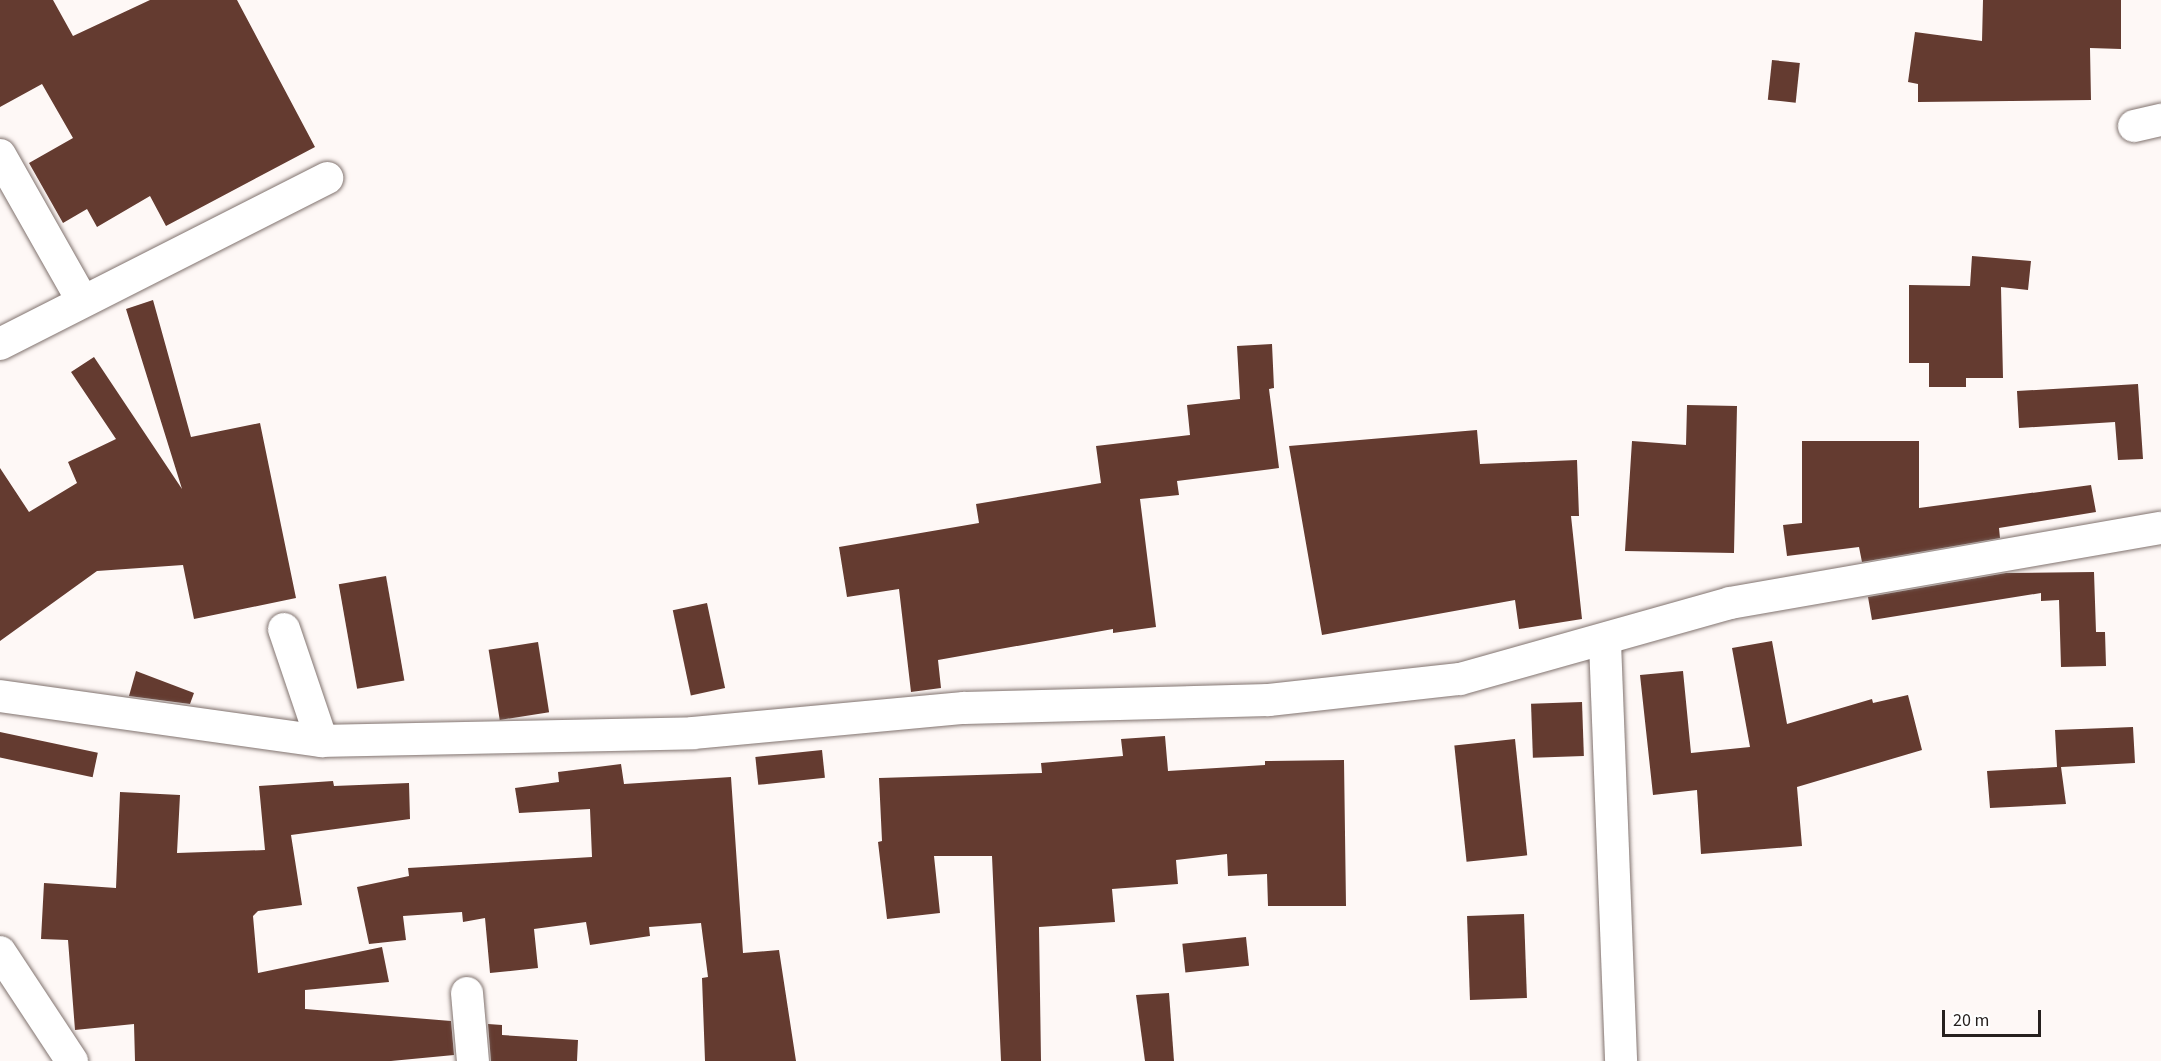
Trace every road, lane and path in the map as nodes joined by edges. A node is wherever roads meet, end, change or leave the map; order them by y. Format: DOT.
graph roads {
  1 [pos="0,155"];
  2 [pos="327,178"];
  3 [pos="82,300"];
  4 [pos="0,344"];
  5 [pos="2161,528"];
  6 [pos="284,629"];
  7 [pos="1605,642"];
  8 [pos="0,696"];
  9 [pos="322,741"];
  10 [pos="0,952"];
  11 [pos="467,993"];
  12 [pos="72,1061"];
  13 [pos="473,1061"];
  14 [pos="1621,1061"];
  1 -- 3 [label="street"];
  2 -- 3 [label="street"];
  3 -- 4 [label="street"];
  5 -- 7 [label="street"];
  6 -- 9 [label="street"];
  7 -- 9 [label="street"];
  7 -- 14 [label="street"];
  8 -- 9 [label="street"];
  10 -- 12 [label="street"];
  11 -- 13 [label="street"];
}
